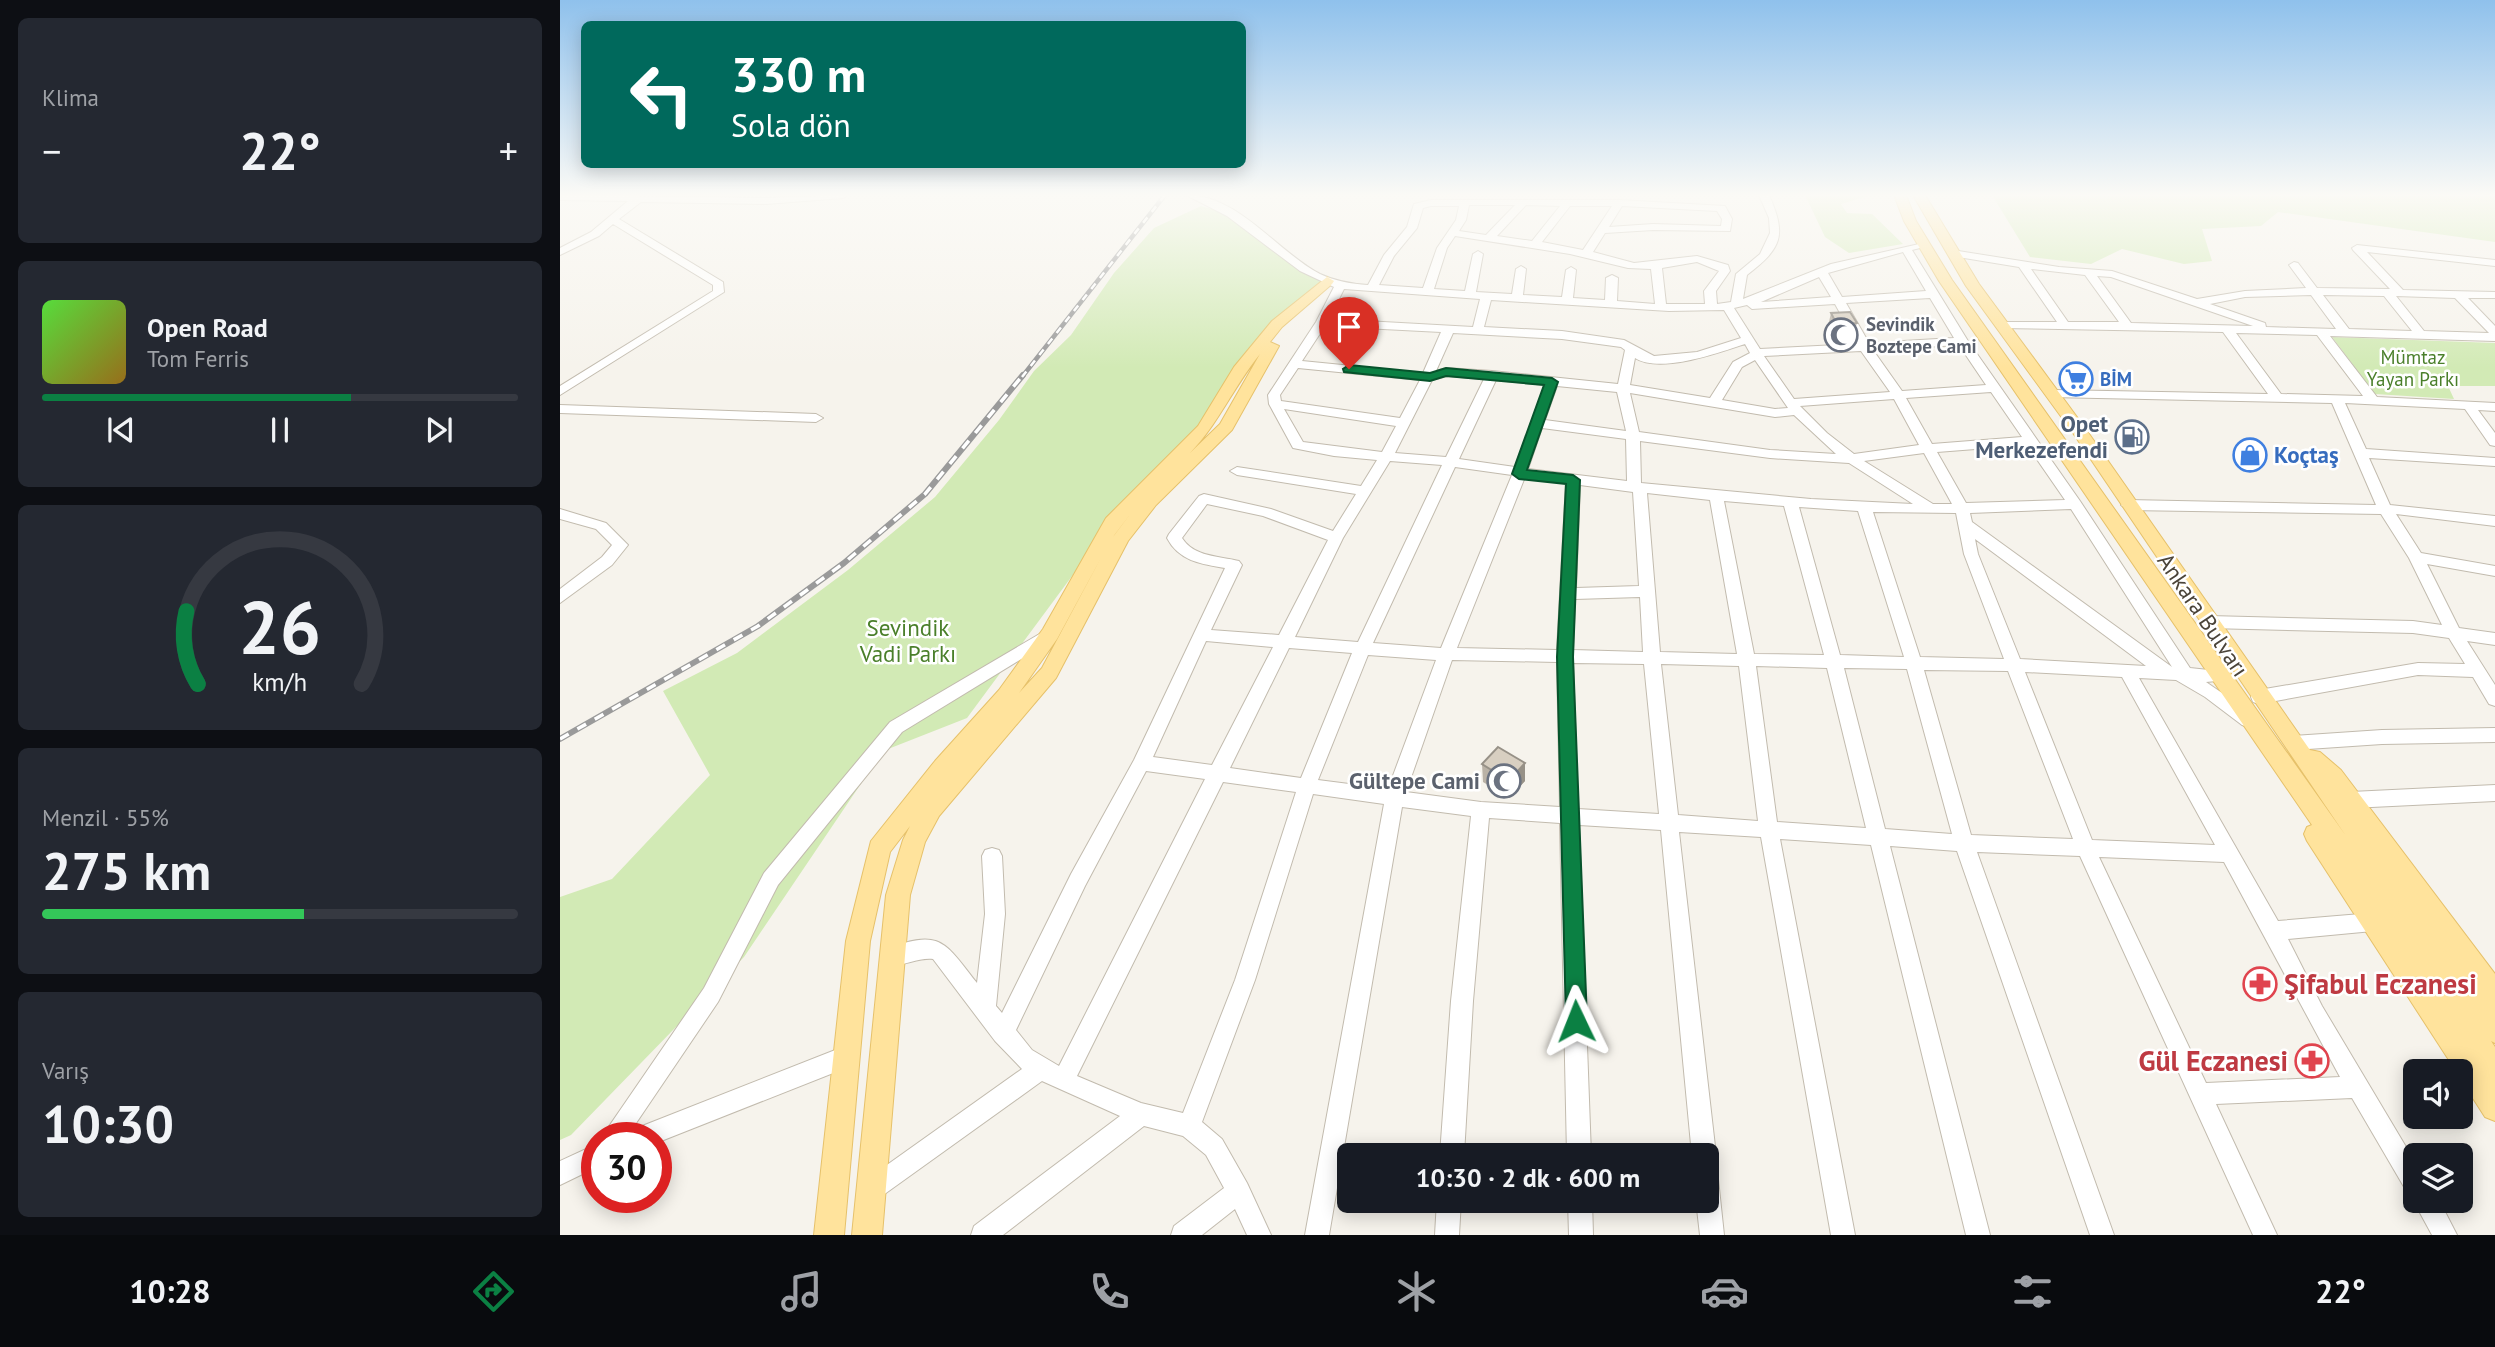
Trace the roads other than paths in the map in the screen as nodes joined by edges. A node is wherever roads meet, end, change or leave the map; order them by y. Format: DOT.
graph roads {
  1 [pos="667,253"];
  2 [pos="1283,253"];
  3 [pos="1299,253"];
  4 [pos="1392,253"];
  5 [pos="1440,253"];
  6 [pos="1577,253"];
  7 [pos="1766,253"];
  8 [pos="1886,253"];
  9 [pos="1918,253"];
  10 [pos="1921,253"];
  11 [pos="2361,253"];
  12 [pos="2400,253"];
  13 [pos="1478,254"];
  14 [pos="1586,254"];
  15 [pos="1952,254"];
  16 [pos="2021,262"];
  17 [pos="2495,263"];
  18 [pos="2294,265"];
  19 [pos="1656,266"];
  20 [pos="1521,269"];
  21 [pos="1570,270"];
  22 [pos="2087,271"];
  23 [pos="1822,272"];
  24 [pos="1612,278"];
  25 [pos="1333,284"];
  26 [pos="1371,289"];
  27 [pos="2311,291"];
  28 [pos="1427,292"];
  29 [pos="2387,292"];
  30 [pos="2400,293"];
  31 [pos="1935,294"];
  32 [pos="2458,294"];
  33 [pos="1471,295"];
  34 [pos="2495,295"];
  35 [pos="1486,296"];
  36 [pos="1517,298"];
  37 [pos="1840,300"];
  38 [pos="1567,301"];
  39 [pos="2202,302"];
  40 [pos="1611,304"];
  41 [pos="1734,305"];
  42 [pos="1661,307"];
  43 [pos="1711,307"];
  44 [pos="1322,322"];
  45 [pos="2004,326"];
  46 [pos="2065,326"];
  47 [pos="2128,326"];
  48 [pos="1449,327"];
  49 [pos="1478,328"];
  50 [pos="2227,329"];
  51 [pos="2274,330"];
  52 [pos="2320,331"];
  53 [pos="2345,332"];
  54 [pos="2421,335"];
  55 [pos="2495,335"];
  56 [pos="1749,339"];
  57 [pos="1962,341"];
  58 [pos="1865,347"];
  59 [pos="1631,349"];
  60 [pos="1759,354"];
  61 [pos="1295,364"];
  62 [pos="1492,375"];
  63 [pos="1430,377"];
  64 [pos="1552,382"];
  65 [pos="1623,388"];
  66 [pos="1994,388"];
  67 [pos="560,390"];
  68 [pos="2054,394"];
  69 [pos="1898,395"];
  70 [pos="2278,399"];
  71 [pos="2337,399"];
  72 [pos="2373,401"];
  73 [pos="1714,402"];
  74 [pos="1275,404"];
  75 [pos="2469,406"];
  76 [pos="1794,407"];
  77 [pos="2495,407"];
  78 [pos="560,409"];
  79 [pos="816,418"];
  80 [pos="1405,423"];
  81 [pos="1538,423"];
  82 [pos="1633,434"];
  83 [pos="2032,440"];
  84 [pos="2495,442"];
  85 [pos="1929,448"];
  86 [pos="2360,453"];
  87 [pos="1388,455"];
  88 [pos="1850,460"];
  89 [pos="1450,462"];
  90 [pos="2495,462"];
  91 [pos="1237,471"];
  92 [pos="1519,474"];
  93 [pos="1573,480"];
  94 [pos="1637,488"];
  95 [pos="1365,491"];
  96 [pos="1716,494"];
  97 [pos="1790,501"];
  98 [pos="2075,504"];
  99 [pos="2128,505"];
  100 [pos="1864,507"];
  101 [pos="1931,508"];
  102 [pos="2385,509"];
  103 [pos="560,514"];
  104 [pos="1964,517"];
  105 [pos="2495,521"];
  106 [pos="1336,538"];
  107 [pos="2416,558"];
  108 [pos="2495,571"];
  109 [pos="1647,590"];
  110 [pos="1568,594"];
  111 [pos="560,597"];
  112 [pos="2209,622"];
  113 [pos="2454,633"];
  114 [pos="1050,634"];
  115 [pos="1201,635"];
  116 [pos="2495,639"];
  117 [pos="1283,643"];
  118 [pos="1362,650"];
  119 [pos="1446,654"];
  120 [pos="1565,657"];
  121 [pos="1652,659"];
  122 [pos="1747,661"];
  123 [pos="1834,662"];
  124 [pos="1914,663"];
  125 [pos="2014,664"];
  126 [pos="2127,671"];
  127 [pos="2478,671"];
  128 [pos="2178,675"];
  129 [pos="2221,676"];
  130 [pos="2259,697"];
  131 [pos="2495,699"];
  132 [pos="2256,726"];
  133 [pos="2495,735"];
  134 [pos="2293,743"];
  135 [pos="1141,762"];
  136 [pos="1219,771"];
  137 [pos="1307,786"];
  138 [pos="2495,793"];
  139 [pos="1394,799"];
  140 [pos="2351,800"];
  141 [pos="1481,810"];
  142 [pos="1569,816"];
  143 [pos="1669,825"];
  144 [pos="1769,831"];
  145 [pos="1877,836"];
  146 [pos="1964,843"];
  147 [pos="2086,849"];
  148 [pos="2230,854"];
  149 [pos="992,856"];
  150 [pos="2373,922"];
  151 [pos="2273,931"];
  152 [pos="892,957"];
  153 [pos="2495,995"];
  154 [pos="985,1010"];
  155 [pos="2495,1030"];
  156 [pos="1003,1033"];
  157 [pos="848,1056"];
  158 [pos="1040,1069"];
  159 [pos="2495,1070"];
  160 [pos="1063,1081"];
  161 [pos="2358,1087"];
  162 [pos="2199,1094"];
  163 [pos="2495,1107"];
  164 [pos="1141,1114"];
  165 [pos="623,1122"];
  166 [pos="672,1125"];
  167 [pos="1189,1126"];
  168 [pos="1453,1143"];
  169 [pos="1579,1143"];
  170 [pos="1703,1143"];
  171 [pos="581,1163"];
  172 [pos="2403,1164"];
  173 [pos="560,1173"];
  174 [pos="871,1190"];
  175 [pos="1239,1191"];
  176 [pos="1449,1213"];
  177 [pos="1580,1213"];
  178 [pos="1710,1213"];
  179 [pos="2432,1213"];
  180 [pos="829,1235"];
  181 [pos="867,1235"];
  182 [pos="983,1235"];
  183 [pos="1182,1235"];
  184 [pos="1259,1235"];
  185 [pos="1317,1235"];
  186 [pos="1447,1235"];
  187 [pos="1581,1235"];
  188 [pos="1712,1235"];
  189 [pos="1843,1235"];
  190 [pos="1978,1235"];
  191 [pos="2102,1235"];
  192 [pos="2265,1235"];
  193 [pos="2445,1235"];
  1 -- 67 [label="street"];
  2 -- 25 [label="street"];
  3 -- 25 [label="street"];
  4 -- 26 [label="street"];
  5 -- 28 [label="street"];
  6 -- 14 [label="street"];
  7 -- 41 [label="street"];
  8 -- 23 [label="street"];
  9 -- 31 [label="street"];
  10 -- 129 [label="main road, Ankara Bulvarı"];
  11 -- 30 [label="street"];
  12 -- 17 [label="street"];
  13 -- 33 [label="street"];
  14 -- 19 [label="street"];
  15 -- 16 [label="street"];
  15 -- 45 [label="main road, Ankara Bulvarı"];
  16 -- 22 [label="street"];
  16 -- 46 [label="street"];
  18 -- 27 [label="street"];
  19 -- 42 [label="street"];
  19 -- 43 [label="street"];
  20 -- 36 [label="street"];
  21 -- 38 [label="street"];
  22 -- 39 [label="street"];
  22 -- 47 [label="street"];
  23 -- 37 [label="street"];
  23 -- 41 [label="street"];
  24 -- 40 [label="street"];
  25 -- 26 [label="street"];
  25 -- 44 [label="street"];
  25 -- 114 [label="main road"];
  25 -- 152 [label="main road"];
  26 -- 28 [label="street"];
  27 -- 29 [label="street"];
  27 -- 39 [label="street"];
  27 -- 53 [label="street"];
  28 -- 33 [label="street"];
  29 -- 30 [label="street"];
  29 -- 54 [label="street"];
  30 -- 32 [label="street"];
  31 -- 37 [label="street"];
  31 -- 57 [label="street"];
  32 -- 34 [label="street"];
  32 -- 55 [label="street"];
  33 -- 35 [label="street"];
  35 -- 36 [label="street"];
  35 -- 49 [label="street"];
  36 -- 38 [label="street"];
  37 -- 41 [label="street"];
  37 -- 58 [label="street"];
  38 -- 40 [label="street"];
  39 -- 51 [label="street"];
  40 -- 42 [label="street"];
  41 -- 43 [label="street"];
  41 -- 56 [label="street"];
  42 -- 43 [label="street"];
  44 -- 48 [label="street"];
  44 -- 61 [label="street"];
  45 -- 46 [label="street"];
  45 -- 68 [label="main road, Ankara Bulvarı"];
  46 -- 47 [label="street"];
  47 -- 50 [label="street"];
  48 -- 49 [label="street"];
  48 -- 63 [label="street"];
  49 -- 59 [label="street"];
  50 -- 51 [label="street"];
  50 -- 70 [label="street"];
  51 -- 52 [label="street"];
  52 -- 53 [label="street"];
  52 -- 72 [label="street"];
  53 -- 54 [label="street"];
  54 -- 55 [label="street"];
  56 -- 59 [label="street"];
  56 -- 60 [label="street"];
  57 -- 58 [label="street"];
  57 -- 66 [label="street"];
  58 -- 60 [label="street"];
  58 -- 69 [label="street"];
  59 -- 65 [label="street"];
  60 -- 73 [label="street"];
  60 -- 76 [label="street"];
  61 -- 63 [label="street"];
  61 -- 74 [label="street"];
  62 -- 63 [label="street"];
  62 -- 64 [label="street"];
  62 -- 89 [label="street"];
  63 -- 80 [label="street"];
  64 -- 65 [label="street"];
  64 -- 81 [label="street"];
  65 -- 73 [label="street"];
  65 -- 82 [label="street"];
  66 -- 69 [label="street"];
  66 -- 83 [label="street"];
  68 -- 70 [label="street"];
  68 -- 99 [label="main road, Ankara Bulvarı"];
  69 -- 76 [label="street"];
  69 -- 85 [label="street"];
  70 -- 71 [label="street"];
  71 -- 72 [label="street"];
  71 -- 86 [label="street"];
  72 -- 75 [label="street"];
  73 -- 76 [label="street"];
  74 -- 80 [label="street"];
  74 -- 87 [label="street"];
  75 -- 77 [label="street"];
  75 -- 84 [label="street"];
  76 -- 88 [label="street"];
  78 -- 79 [label="street"];
  80 -- 87 [label="street"];
  81 -- 82 [label="street"];
  81 -- 92 [label="street"];
  82 -- 88 [label="street"];
  82 -- 94 [label="street"];
  83 -- 85 [label="street"];
  83 -- 98 [label="street"];
  85 -- 88 [label="street"];
  85 -- 104 [label="street"];
  86 -- 90 [label="street"];
  86 -- 102 [label="street"];
  87 -- 89 [label="street"];
  87 -- 95 [label="street"];
  88 -- 101 [label="street"];
  89 -- 92 [label="street"];
  89 -- 118 [label="street"];
  91 -- 95 [label="street"];
  92 -- 93 [label="street"];
  92 -- 119 [label="street"];
  93 -- 94 [label="street"];
  93 -- 110 [label="street"];
  94 -- 96 [label="street"];
  94 -- 109 [label="street"];
  95 -- 106 [label="street"];
  96 -- 97 [label="street"];
  96 -- 122 [label="street"];
  97 -- 100 [label="street"];
  97 -- 123 [label="street"];
  98 -- 104 [label="street"];
  98 -- 128 [label="street"];
  99 -- 102 [label="street"];
  99 -- 112 [label="main road, Ankara Bulvarı"];
  100 -- 101 [label="street"];
  100 -- 124 [label="street"];
  101 -- 104 [label="street"];
  102 -- 105 [label="street"];
  102 -- 107 [label="street"];
  103 -- 111 [label="street"];
  104 -- 125 [label="street"];
  104 -- 128 [label="street, Ankara Bulvarı"];
  106 -- 115 [label="street"];
  106 -- 117 [label="street"];
  107 -- 108 [label="street"];
  107 -- 113 [label="street"];
  109 -- 110 [label="street"];
  109 -- 121 [label="street"];
  110 -- 120 [label="street"];
  112 -- 113 [label="street"];
  112 -- 130 [label="main road, Ankara Bulvarı"];
  113 -- 116 [label="street"];
  113 -- 127 [label="street"];
  114 -- 157 [label="main road"];
  114 -- 165 [label="street"];
  115 -- 117 [label="street"];
  115 -- 135 [label="street"];
  117 -- 118 [label="street"];
  117 -- 136 [label="street"];
  118 -- 119 [label="street"];
  118 -- 137 [label="street"];
  119 -- 120 [label="street"];
  119 -- 139 [label="street"];
  120 -- 121 [label="street"];
  120 -- 142 [label="street"];
  121 -- 122 [label="street"];
  121 -- 143 [label="street"];
  122 -- 123 [label="street"];
  122 -- 144 [label="street"];
  123 -- 124 [label="street"];
  123 -- 145 [label="street"];
  124 -- 125 [label="street"];
  124 -- 146 [label="street"];
  125 -- 126 [label="street"];
  125 -- 147 [label="street"];
  126 -- 128 [label="street"];
  126 -- 148 [label="street"];
  127 -- 130 [label="street"];
  127 -- 131 [label="street"];
  128 -- 129 [label="street"];
  128 -- 132 [label="street, Ankara Bulvarı"];
  129 -- 132 [label="main road, Ankara Bulvarı"];
  130 -- 134 [label="main road, Ankara Bulvarı"];
  132 -- 150 [label="main road"];
  132 -- 159 [label="main road, Ankara Bulvarı"];
  133 -- 134 [label="street"];
  134 -- 140 [label="main road"];
  134 -- 155 [label="main road, Ankara Bulvarı"];
  135 -- 136 [label="street"];
  135 -- 156 [label="street"];
  136 -- 137 [label="street"];
  136 -- 160 [label="street"];
  137 -- 139 [label="street"];
  137 -- 167 [label="street"];
  138 -- 140 [label="street"];
  139 -- 141 [label="street"];
  139 -- 185 [label="street"];
  140 -- 153 [label="main road"];
  141 -- 142 [label="street"];
  141 -- 168 [label="street"];
  142 -- 143 [label="street"];
  142 -- 169 [label="street"];
  143 -- 144 [label="street"];
  143 -- 170 [label="street"];
  144 -- 145 [label="street"];
  144 -- 189 [label="street"];
  145 -- 146 [label="street"];
  145 -- 190 [label="street"];
  146 -- 147 [label="street"];
  146 -- 191 [label="street"];
  147 -- 148 [label="street"];
  147 -- 162 [label="street"];
  148 -- 151 [label="street"];
  149 -- 154 [label="street"];
  150 -- 151 [label="street"];
  150 -- 163 [label="main road"];
  151 -- 161 [label="street"];
  152 -- 154 [label="street"];
  152 -- 174 [label="main road"];
  154 -- 156 [label="street"];
  156 -- 158 [label="street"];
  157 -- 166 [label="street"];
  157 -- 180 [label="main road"];
  158 -- 160 [label="street"];
  158 -- 174 [label="street"];
  160 -- 164 [label="street"];
  161 -- 162 [label="street"];
  161 -- 172 [label="street"];
  162 -- 192 [label="street"];
  164 -- 167 [label="street"];
  164 -- 182 [label="street"];
  167 -- 175 [label="street"];
  171 -- 173 [label="street"];
  174 -- 181 [label="main road"];
  175 -- 183 [label="street"];
  175 -- 184 [label="street"];
  176 -- 186 [label="street"];
  177 -- 187 [label="street"];
  178 -- 188 [label="street"];
  179 -- 193 [label="street"];
}
